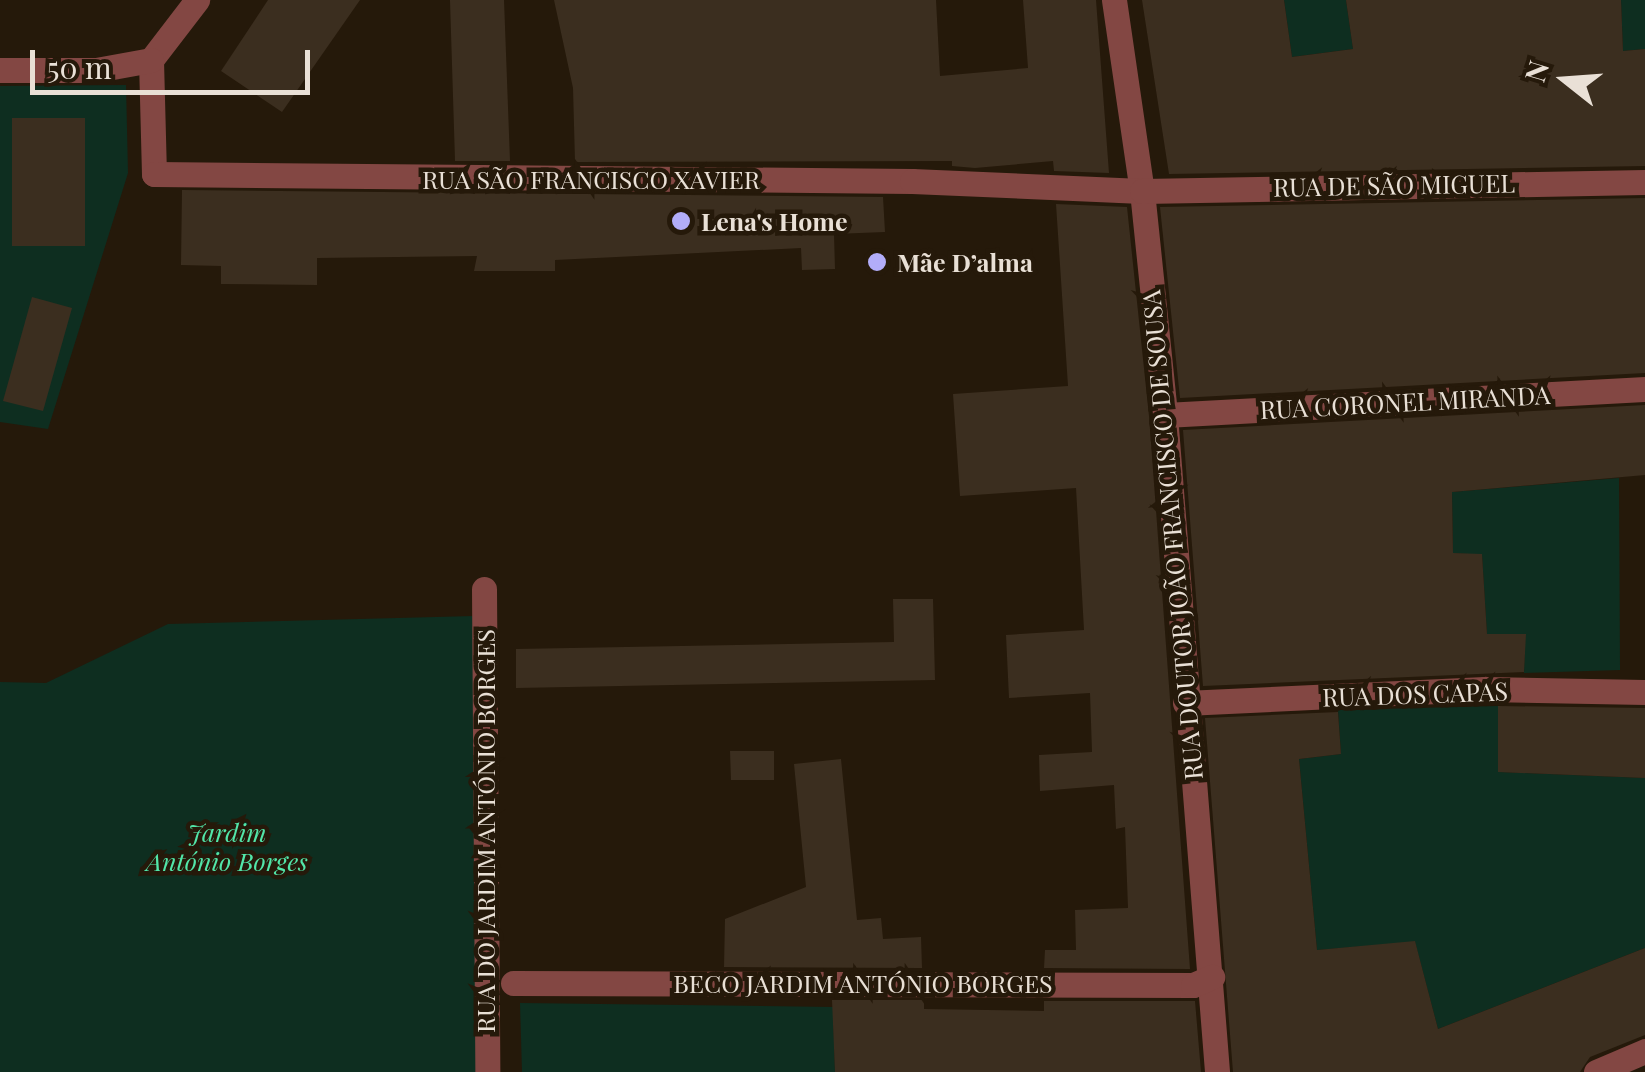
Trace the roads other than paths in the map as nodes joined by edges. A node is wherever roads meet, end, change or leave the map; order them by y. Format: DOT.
graph roads {
  1 [pos="197,0"];
  2 [pos="1114,0"];
  3 [pos="151,60"];
  4 [pos="0,70"];
  5 [pos="1645,182"];
  6 [pos="1142,190"];
  7 [pos="1645,389"];
  8 [pos="1164,415"];
  9 [pos="484,590"];
  10 [pos="1645,692"];
  11 [pos="1186,703"];
  12 [pos="1212,977"];
  13 [pos="514,983"];
  14 [pos="1645,1051"];
  15 [pos="487,1072"];
  16 [pos="1217,1072"];
  17 [pos="1596,1072"];
  1 -- 3 [label="street"];
  2 -- 6 [label="street, RUA DOUTOR JOÃO FRANCISCO DE SOUSA"];
  3 -- 4 [label="street"];
  3 -- 6 [label="street, RUA SÃO FRANCISCO XAVIER"];
  5 -- 6 [label="street, RUA DE SÃO MIGUEL"];
  6 -- 8 [label="street, RUA DOUTOR JOÃO FRANCISCO DE SOUSA"];
  7 -- 8 [label="street, RUA CORONEL MIRANDA"];
  8 -- 11 [label="street, RUA DOUTOR JOÃO FRANCISCO DE SOUSA"];
  9 -- 15 [label="street, RUA DO JARDIM ANTÓNIO BORGES"];
  10 -- 11 [label="street, RUA DOS CAPAS"];
  11 -- 12 [label="street, RUA DOUTOR JOÃO FRANCISCO DE SOUSA"];
  12 -- 13 [label="street, BECO JARDIM ANTÓNIO BORGES"];
  12 -- 16 [label="street, RUA DOUTOR JOÃO FRANCISCO DE SOUSA"];
  14 -- 17 [label="street"];
}
